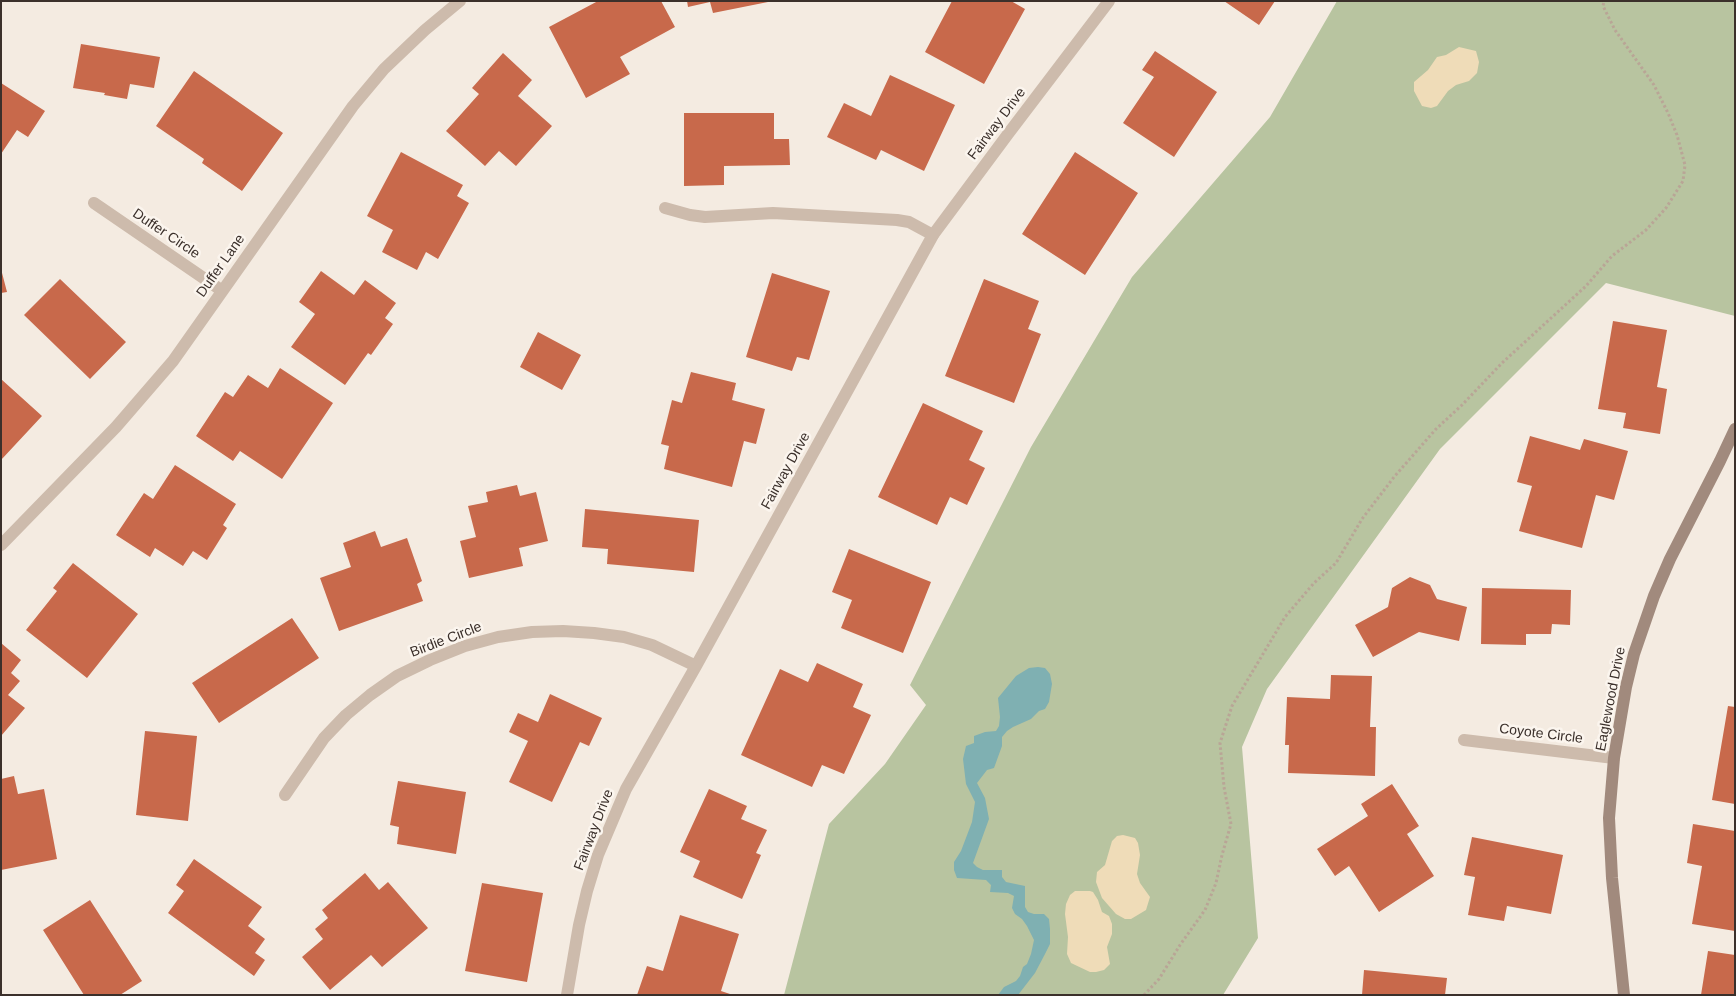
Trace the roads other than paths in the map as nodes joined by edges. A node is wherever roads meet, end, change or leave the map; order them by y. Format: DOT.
graph roads {
  1 [pos="460,1"];
  2 [pos="1110,1"];
  3 [pos="94,203"];
  4 [pos="665,208"];
  5 [pos="933,235"];
  6 [pos="222,290"];
  7 [pos="1735,429"];
  8 [pos="1,545"];
  9 [pos="696,666"];
  10 [pos="1464,740"];
  11 [pos="1614,758"];
  12 [pos="285,795"];
  13 [pos="567,995"];
  14 [pos="1624,995"];
  1 -- 6 [label="street, Duffer Lane"];
  2 -- 5 [label="street, Fairway Drive"];
  3 -- 6 [label="street, Duffer Circle"];
  4 -- 5 [label="street"];
  5 -- 9 [label="street, Fairway Drive"];
  6 -- 8 [label="street, Duffer Lane"];
  7 -- 11 [label="main road, Eaglewood Drive"];
  9 -- 12 [label="street, Birdie Circle"];
  9 -- 13 [label="street, Fairway Drive"];
  10 -- 11 [label="street, Coyote Circle"];
  11 -- 14 [label="main road, Eaglewood Drive"];
}
